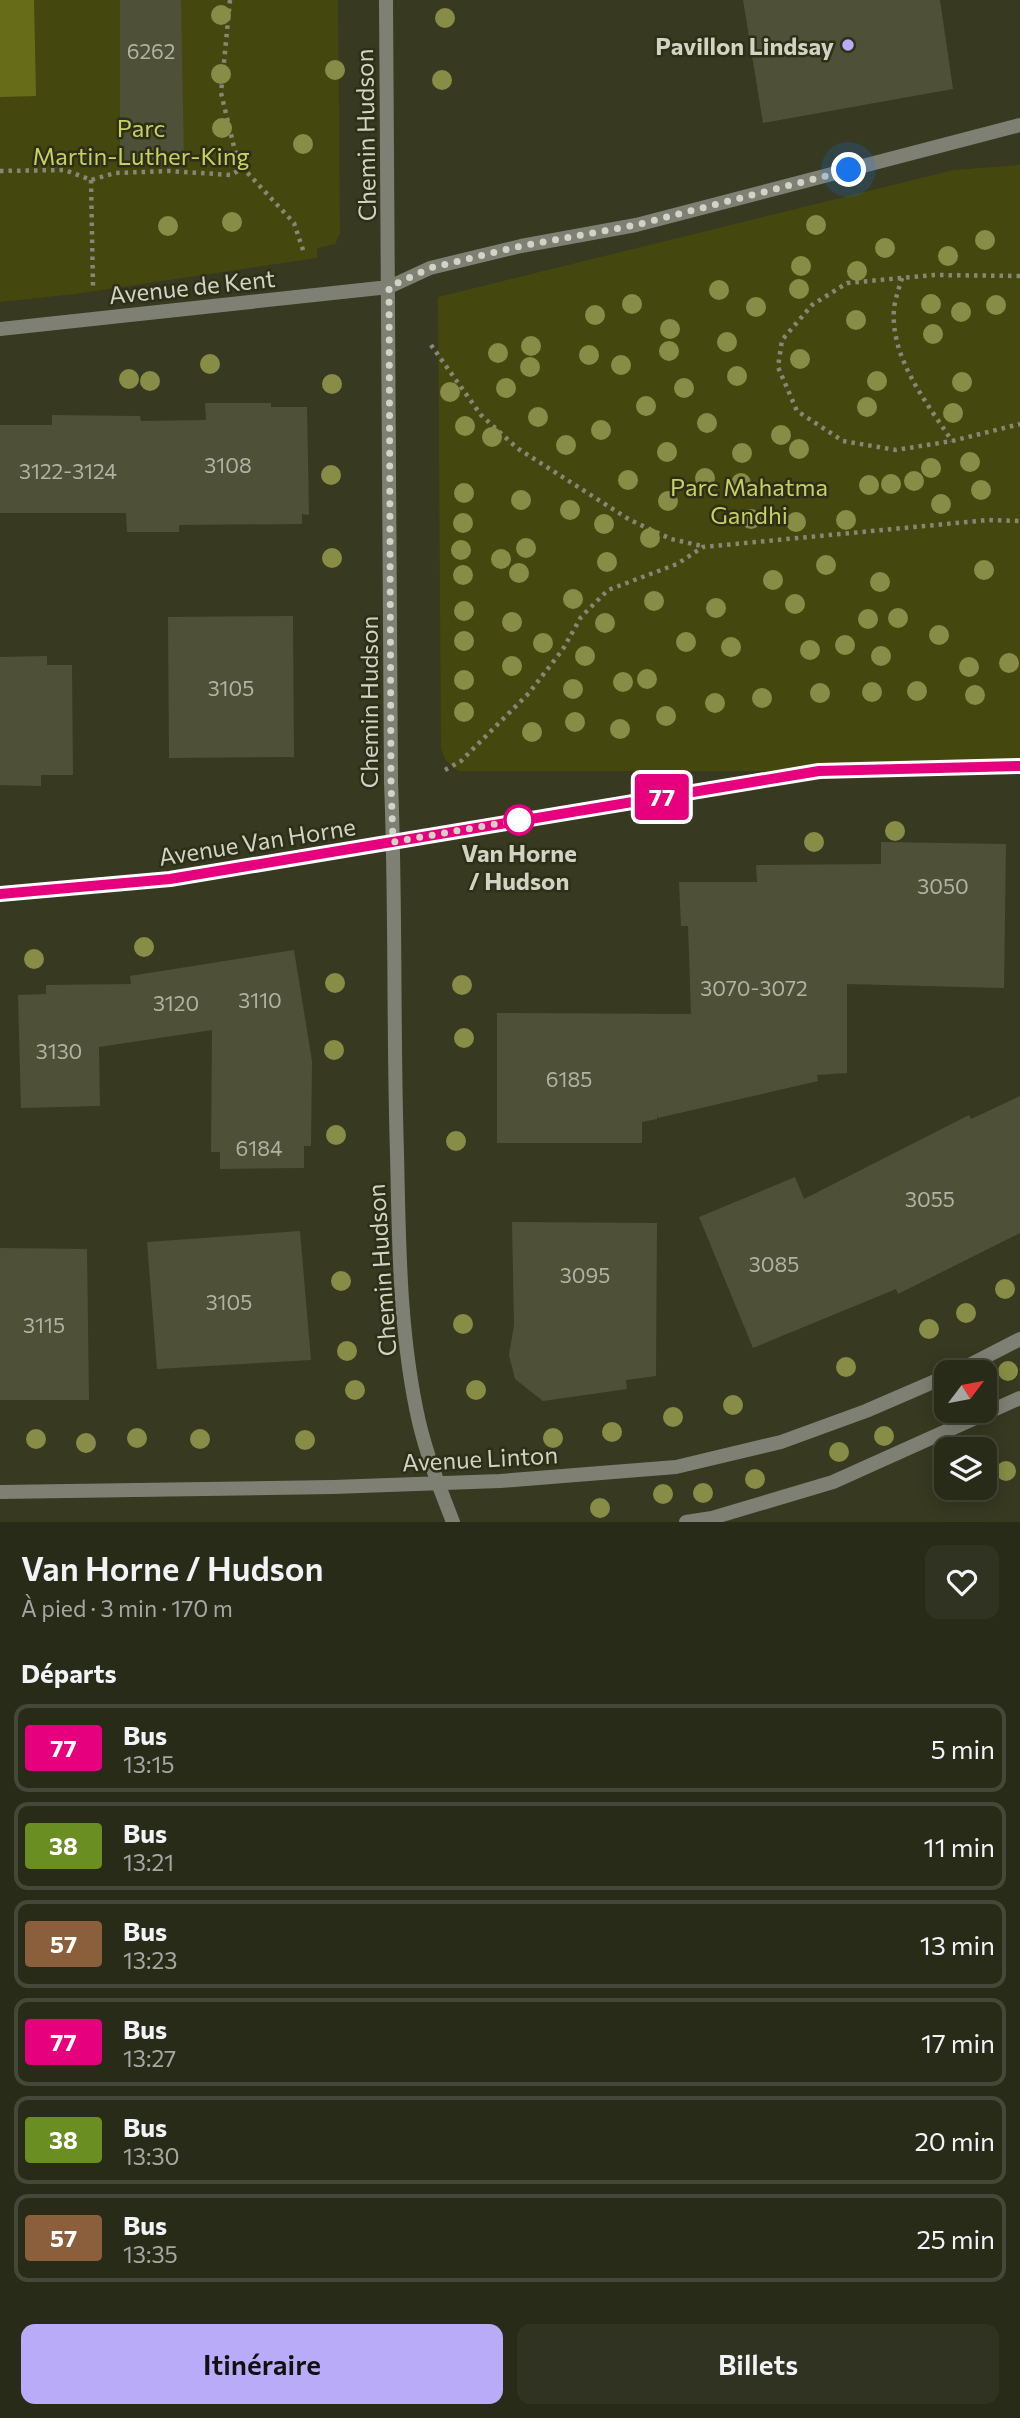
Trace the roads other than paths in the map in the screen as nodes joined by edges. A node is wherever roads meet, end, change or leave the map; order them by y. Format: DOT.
graph roads {
  1 [pos="386,0"];
  2 [pos="1020,125"];
  3 [pos="389,287"];
  4 [pos="0,329"];
  5 [pos="1020,766"];
  6 [pos="393,842"];
  7 [pos="0,894"];
  8 [pos="1020,1339"];
  9 [pos="979,1360"];
  10 [pos="934,1382"];
  11 [pos="1020,1398"];
  12 [pos="438,1483"];
  13 [pos="0,1492"];
  14 [pos="453,1522"];
  15 [pos="686,1522"];
  1 -- 3 [label="street, Chemin Hudson"];
  2 -- 3 [label="street, Avenue de Kent"];
  3 -- 4 [label="street, Avenue de Kent"];
  3 -- 6 [label="street, Chemin Hudson"];
  5 -- 6 [label="main road, Avenue Van Horne"];
  6 -- 7 [label="main road, Avenue Van Horne"];
  6 -- 12 [label="street, Chemin Hudson"];
  8 -- 9 [label="street"];
  10 -- 12 [label="street, Avenue Linton"];
  11 -- 15 [label="street"];
  12 -- 13 [label="street, Avenue Linton"];
  12 -- 14 [label="street, Chemin Hudson"];
}
